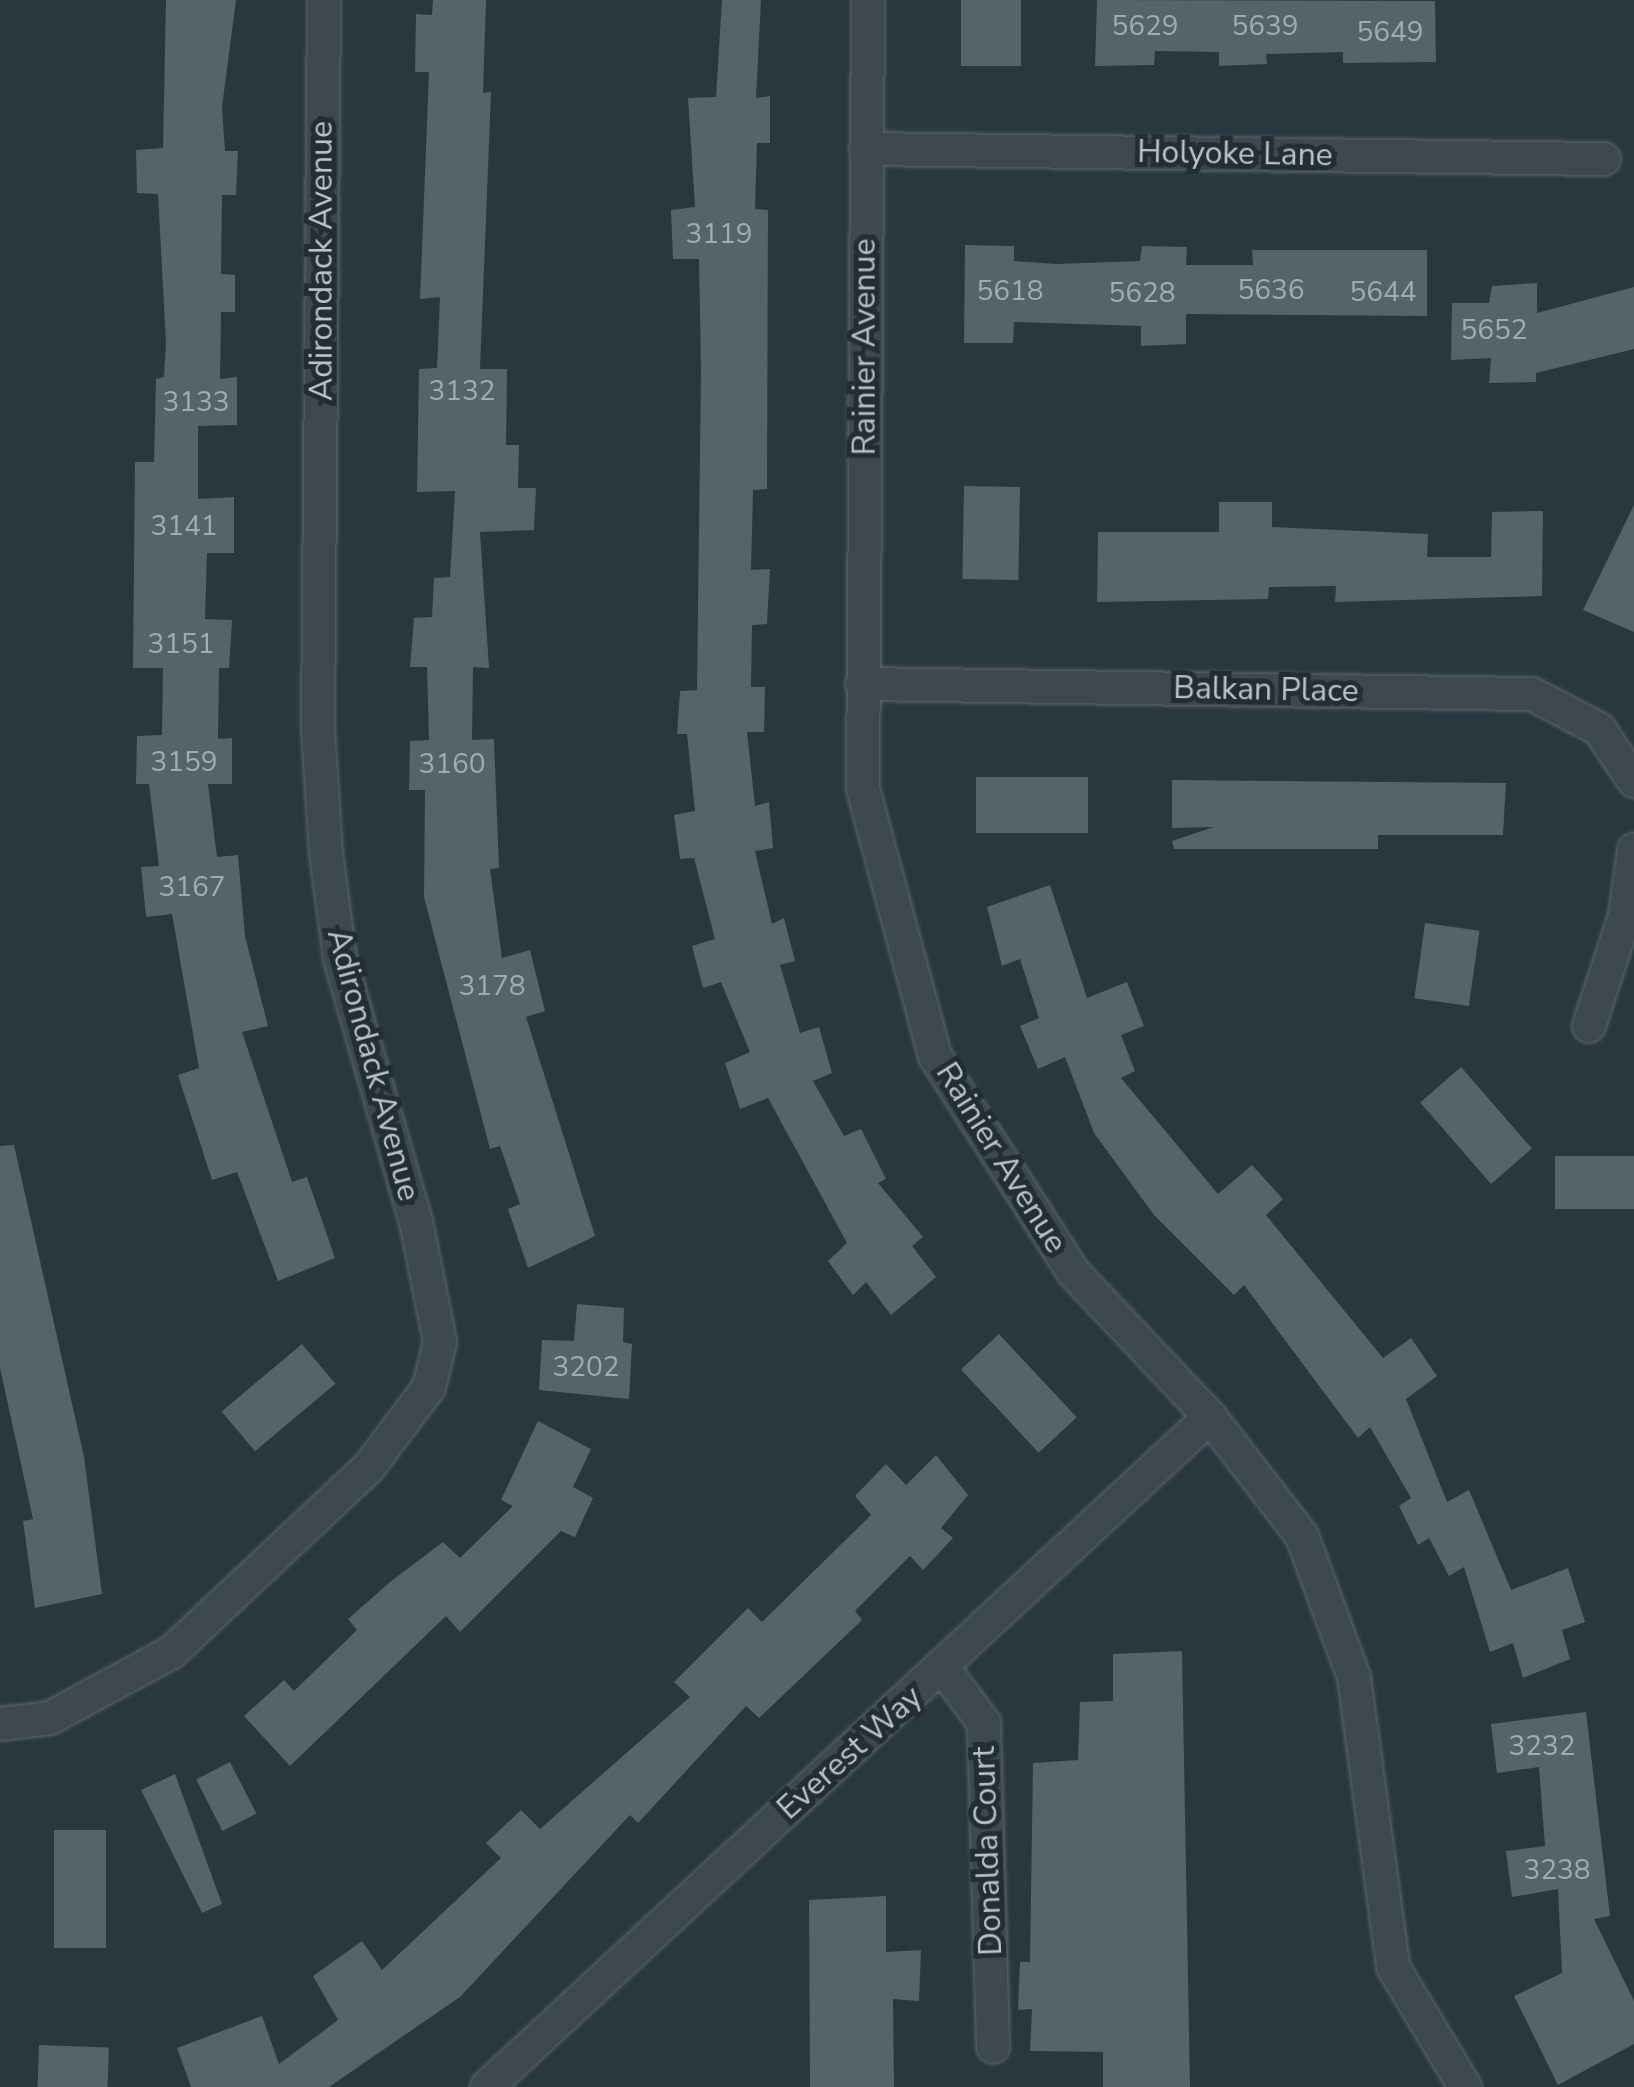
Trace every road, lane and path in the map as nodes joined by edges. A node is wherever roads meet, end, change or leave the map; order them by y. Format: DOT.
graph roads {
  1 [pos="324,0"];
  2 [pos="868,0"];
  3 [pos="866,150"];
  4 [pos="1604,159"];
  5 [pos="862,684"];
  6 [pos="1634,781"];
  7 [pos="1634,850"];
  8 [pos="1590,1026"];
  9 [pos="1210,1417"];
  10 [pos="944,1668"];
  11 [pos="0,1724"];
  12 [pos="993,2047"];
  13 [pos="487,2087"];
  14 [pos="1465,2087"];
  1 -- 11 [label="street, Adirondack Avenue"];
  2 -- 3 [label="street, Rainier Avenue"];
  3 -- 4 [label="street, Holyoke Lane"];
  3 -- 5 [label="street, Rainier Avenue"];
  5 -- 6 [label="street, Balkan Place"];
  5 -- 9 [label="street, Rainier Avenue"];
  7 -- 8 [label="street"];
  9 -- 10 [label="street, Everest Way"];
  9 -- 14 [label="street, Rainier Avenue"];
  10 -- 12 [label="street, Donalda Court"];
  10 -- 13 [label="street, Everest Way"];
}
